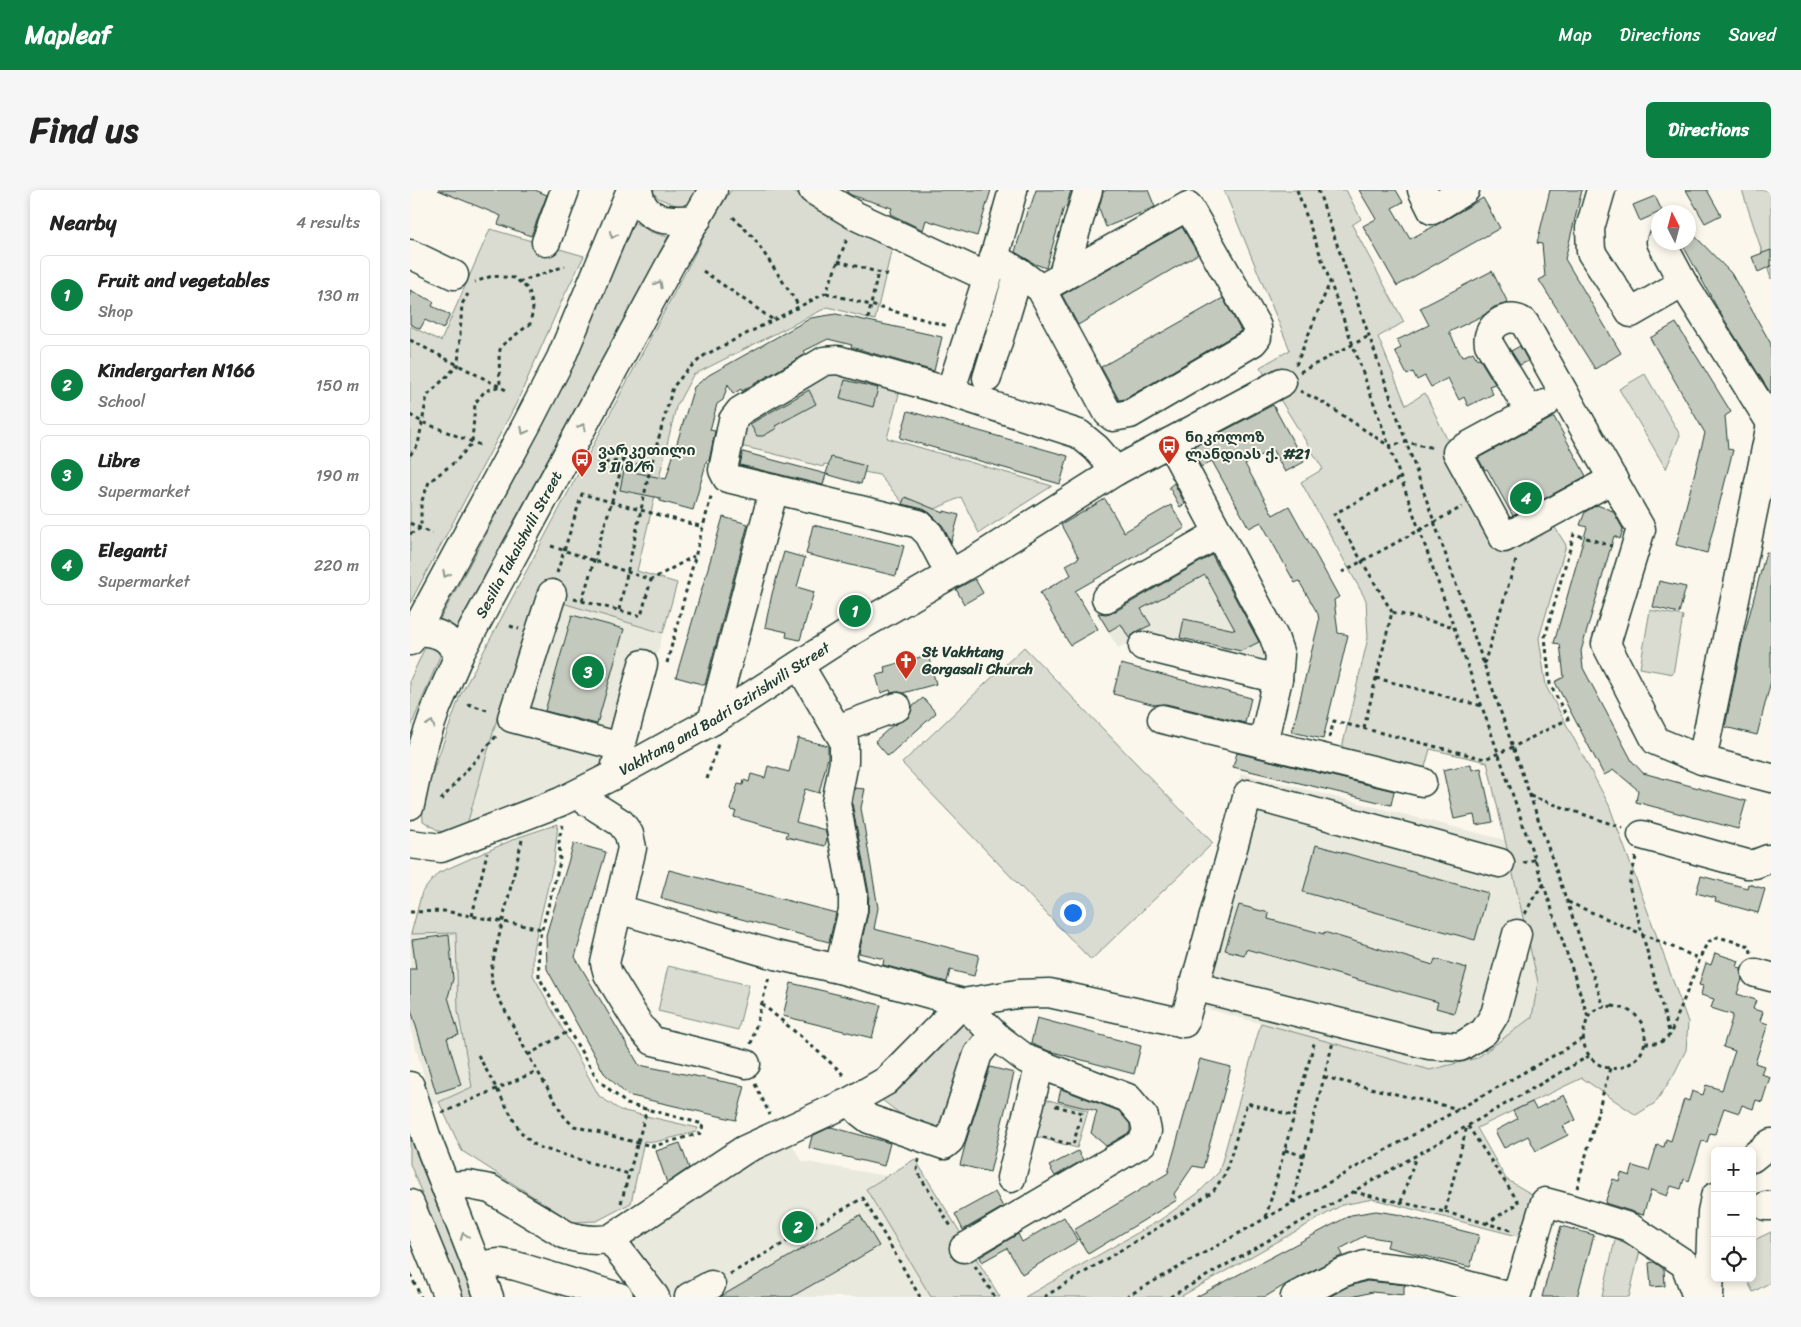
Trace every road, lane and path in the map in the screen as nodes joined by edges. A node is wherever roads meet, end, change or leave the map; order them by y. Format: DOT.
graph roads {
  1 [pos="566,190"];
  2 [pos="631,190"];
  3 [pos="638,190"];
  4 [pos="713,190"];
  5 [pos="813,190"];
  6 [pos="1013,190"];
  7 [pos="1088,190"];
  8 [pos="1297,190"];
  9 [pos="1318,190"];
  10 [pos="1422,190"];
  11 [pos="1465,190"];
  12 [pos="1600,190"];
  13 [pos="856,216"];
  14 [pos="733,217"];
  15 [pos="698,219"];
  16 [pos="546,242"];
  17 [pos="1665,250"];
  18 [pos="410,254"];
  19 [pos="838,261"];
  20 [pos="565,266"];
  21 [pos="990,267"];
  22 [pos="703,270"];
  23 [pos="878,272"];
  24 [pos="1019,272"];
  25 [pos="888,275"];
  26 [pos="520,282"];
  27 [pos="1330,282"];
  28 [pos="466,283"];
  29 [pos="1052,283"];
  30 [pos="1683,283"];
  31 [pos="826,293"];
  32 [pos="871,305"];
  33 [pos="799,306"];
  34 [pos="773,319"];
  35 [pos="868,319"];
  36 [pos="969,332"];
  37 [pos="1369,336"];
  38 [pos="410,340"];
  39 [pos="1352,345"];
  40 [pos="458,365"];
  41 [pos="987,378"];
  42 [pos="1283,381"];
  43 [pos="500,386"];
  44 [pos="508,391"];
  45 [pos="950,392"];
  46 [pos="1564,394"];
  47 [pos="1530,412"];
  48 [pos="410,415"];
  49 [pos="422,422"];
  50 [pos="1771,424"];
  51 [pos="472,442"];
  52 [pos="1170,442"];
  53 [pos="1406,442"];
  54 [pos="480,445"];
  55 [pos="1389,446"];
  56 [pos="1457,452"];
  57 [pos="410,455"];
  58 [pos="624,460"];
  59 [pos="597,464"];
  60 [pos="650,469"];
  61 [pos="1116,471"];
  62 [pos="724,474"];
  63 [pos="1400,478"];
  64 [pos="1612,479"];
  65 [pos="774,489"];
  66 [pos="1482,497"];
  67 [pos="612,502"];
  68 [pos="641,510"];
  69 [pos="1434,522"];
  70 [pos="410,523"];
  71 [pos="1527,525"];
  72 [pos="703,527"];
  73 [pos="421,528"];
  74 [pos="1419,530"];
  75 [pos="1219,533"];
  76 [pos="410,534"];
  77 [pos="432,534"];
  78 [pos="552,546"];
  79 [pos="563,550"];
  80 [pos="1634,552"];
  81 [pos="695,556"];
  82 [pos="594,561"];
  83 [pos="1362,561"];
  84 [pos="1342,572"];
  85 [pos="627,573"];
  86 [pos="950,574"];
  87 [pos="651,580"];
  88 [pos="552,594"];
  89 [pos="1106,598"];
  90 [pos="582,601"];
  91 [pos="619,610"];
  92 [pos="1392,612"];
  93 [pos="1454,628"];
  94 [pos="413,636"];
  95 [pos="1143,646"];
  96 [pos="459,655"];
  97 [pos="644,664"];
  98 [pos="1484,664"];
  99 [pos="799,665"];
  100 [pos="1376,678"];
  101 [pos="1278,679"];
  102 [pos="468,704"];
  103 [pos="1482,706"];
  104 [pos="897,707"];
  105 [pos="512,718"];
  106 [pos="1162,719"];
  107 [pos="712,721"];
  108 [pos="1364,728"];
  109 [pos="837,729"];
  110 [pos="1263,743"];
  111 [pos="620,747"];
  112 [pos="1513,747"];
  113 [pos="1499,753"];
  114 [pos="1324,758"];
  115 [pos="1702,760"];
  116 [pos="612,776"];
  117 [pos="1771,778"];
  118 [pos="1422,782"];
  119 [pos="1530,796"];
  120 [pos="569,798"];
  121 [pos="441,800"];
  122 [pos="410,805"];
  123 [pos="524,833"];
  124 [pos="1642,835"];
  125 [pos="410,844"];
  126 [pos="488,848"];
  127 [pos="1770,855"];
  128 [pos="1500,863"];
  129 [pos="1544,884"];
  130 [pos="1567,902"];
  131 [pos="618,909"];
  132 [pos="410,912"];
  133 [pos="472,916"];
  134 [pos="503,922"];
  135 [pos="542,929"];
  136 [pos="1517,934"];
  137 [pos="1642,934"];
  138 [pos="775,955"];
  139 [pos="1700,959"];
  140 [pos="839,969"];
  141 [pos="1763,975"];
  142 [pos="1194,986"];
  143 [pos="963,1003"];
  144 [pos="762,1004"];
  145 [pos="1604,1007"];
  146 [pos="1588,1017"];
  147 [pos="1329,1020"];
  148 [pos="569,1031"];
  149 [pos="1670,1035"];
  150 [pos="997,1037"];
  151 [pos="1582,1039"];
  152 [pos="1645,1043"];
  153 [pos="478,1055"];
  154 [pos="528,1055"];
  155 [pos="1589,1056"];
  156 [pos="746,1064"];
  157 [pos="1040,1064"];
  158 [pos="1610,1068"];
  159 [pos="537,1071"];
  160 [pos="1324,1077"];
  161 [pos="410,1086"];
  162 [pos="497,1089"];
  163 [pos="855,1099"];
  164 [pos="647,1109"];
  165 [pos="1458,1109"];
  166 [pos="1049,1112"];
  167 [pos="440,1114"];
  168 [pos="1294,1116"];
  169 [pos="1468,1126"];
  170 [pos="1045,1129"];
  171 [pos="779,1134"];
  172 [pos="926,1139"];
  173 [pos="1771,1143"];
  174 [pos="638,1144"];
  175 [pos="1285,1150"];
  176 [pos="1416,1155"];
  177 [pos="1756,1155"];
  178 [pos="1304,1156"];
  179 [pos="629,1174"];
  180 [pos="1011,1178"];
  181 [pos="445,1186"];
  182 [pos="1353,1192"];
  183 [pos="1401,1202"];
  184 [pos="1292,1203"];
  185 [pos="410,1204"];
  186 [pos="1571,1208"];
  187 [pos="1445,1212"];
  188 [pos="1266,1217"];
  189 [pos="1486,1223"];
  190 [pos="618,1233"];
  191 [pos="1534,1236"];
  192 [pos="1711,1237"];
  193 [pos="964,1248"];
  194 [pos="476,1266"];
  195 [pos="410,1274"];
  196 [pos="700,1291"];
  197 [pos="421,1297"];
  198 [pos="448,1297"];
  199 [pos="489,1297"];
  200 [pos="618,1297"];
  201 [pos="655,1297"];
  202 [pos="920,1297"];
  203 [pos="994,1297"];
  204 [pos="1044,1297"];
  205 [pos="1126,1297"];
  206 [pos="1170,1297"];
  207 [pos="1295,1297"];
  208 [pos="1511,1297"];
  209 [pos="1516,1297"];
  210 [pos="1697,1297"];
  211 [pos="1709,1297"];
  1 -- 16 [label="main road"];
  2 -- 94 [label="main road, one-way"];
  3 -- 15 [label="main road"];
  4 -- 15 [label="main road, Sesilia Takaishvili Street"];
  5 -- 13 [label="main road"];
  6 -- 21 [label="main road"];
  7 -- 29 [label="main road"];
  8 -- 27 [label="path"];
  9 -- 37 [label="path"];
  10 -- 11 [label="main road"];
  12 -- 30 [label="main road"];
  13 -- 19 [label="path"];
  13 -- 21 [label="main road"];
  14 -- 33 [label="path"];
  96 -- 15 [label="main road, Sesilia Takaishvili Street, one-way"];
  17 -- 30 [label="main road"];
  18 -- 28 [label="main road"];
  19 -- 23 [label="path"];
  19 -- 31 [label="path"];
  20 -- 26 [label="path"];
  21 -- 24 [label="main road"];
  21 -- 36 [label="main road"];
  22 -- 34 [label="path"];
  23 -- 25 [label="path"];
  23 -- 32 [label="path"];
  24 -- 29 [label="main road"];
  24 -- 41 [label="main road"];
  26 -- 28 [label="path"];
  26 -- 43 [label="path"];
  27 -- 39 [label="path"];
  27 -- 42 [label="path"];
  28 -- 40 [label="path"];
  29 -- 29 [label="main road"];
  30 -- 50 [label="main road"];
  31 -- 32 [label="path"];
  31 -- 33 [label="path"];
  32 -- 35 [label="path"];
  32 -- 36 [label="path"];
  33 -- 34 [label="path"];
  34 -- 60 [label="path"];
  36 -- 45 [label="main road"];
  37 -- 39 [label="path"];
  37 -- 53 [label="path"];
  38 -- 40 [label="path"];
  39 -- 42 [label="path"];
  39 -- 55 [label="path"];
  40 -- 43 [label="path"];
  40 -- 49 [label="path"];
  42 -- 52 [label="main road, Vakhtang and Badri Gzirishvili Street"];
  42 -- 55 [label="path"];
  43 -- 44 [label="path"];
  43 -- 51 [label="path"];
  45 -- 61 [label="main road"];
  45 -- 62 [label="main road"];
  46 -- 47 [label="main road"];
  46 -- 47 [label="main road"];
  46 -- 64 [label="main road"];
  47 -- 56 [label="main road"];
  48 -- 49 [label="path"];
  49 -- 51 [label="path"];
  49 -- 57 [label="path"];
  50 -- 115 [label="main road"];
  51 -- 54 [label="path"];
  51 -- 73 [label="path"];
  52 -- 61 [label="main road, Vakhtang and Badri Gzirishvili Street"];
  52 -- 75 [label="main road"];
  53 -- 55 [label="path"];
  53 -- 56 [label="path"];
  53 -- 69 [label="path"];
  55 -- 63 [label="path"];
  56 -- 66 [label="main road"];
  58 -- 59 [label="path"];
  58 -- 60 [label="path"];
  58 -- 67 [label="path"];
  60 -- 68 [label="path"];
  61 -- 86 [label="main road, Vakhtang and Badri Gzirishvili Street"];
  62 -- 65 [label="main road"];
  62 -- 72 [label="path"];
  63 -- 74 [label="path"];
  63 -- 83 [label="path"];
  64 -- 71 [label="main road"];
  64 -- 80 [label="main road"];
  65 -- 86 [label="main road"];
  65 -- 107 [label="main road"];
  66 -- 69 [label="path"];
  66 -- 71 [label="main road"];
  67 -- 68 [label="path"];
  67 -- 79 [label="path"];
  67 -- 82 [label="path"];
  68 -- 72 [label="path"];
  68 -- 85 [label="path"];
  69 -- 74 [label="path"];
  69 -- 98 [label="path"];
  70 -- 73 [label="path"];
  71 -- 98 [label="path"];
  72 -- 81 [label="path"];
  73 -- 76 [label="path"];
  73 -- 77 [label="path"];
  74 -- 83 [label="path"];
  74 -- 93 [label="path"];
  75 -- 89 [label="main road"];
  75 -- 101 [label="main road"];
  78 -- 79 [label="path"];
  79 -- 82 [label="path"];
  79 -- 88 [label="path"];
  80 -- 112 [label="path"];
  80 -- 115 [label="main road"];
  81 -- 87 [label="path"];
  81 -- 97 [label="path"];
  82 -- 85 [label="path"];
  82 -- 90 [label="path"];
  83 -- 84 [label="path"];
  83 -- 92 [label="path"];
  85 -- 87 [label="path"];
  85 -- 91 [label="path"];
  86 -- 99 [label="main road, Vakhtang and Badri Gzirishvili Street"];
  87 -- 91 [label="path"];
  88 -- 90 [label="path"];
  88 -- 105 [label="main road"];
  90 -- 91 [label="path"];
  92 -- 93 [label="path"];
  92 -- 100 [label="path"];
  93 -- 103 [label="path"];
  94 -- 96 [label="main road"];
  95 -- 101 [label="main road"];
  122 -- 96 [label="main road, Sesilia Takaishvili Street, one-way"];
  97 -- 111 [label="main road"];
  98 -- 112 [label="path"];
  99 -- 107 [label="main road, Vakhtang and Badri Gzirishvili Street"];
  99 -- 109 [label="main road"];
  100 -- 103 [label="path"];
  100 -- 108 [label="path"];
  101 -- 110 [label="main road"];
  102 -- 105 [label="path"];
  103 -- 113 [label="path"];
  104 -- 109 [label="main road"];
  105 -- 111 [label="main road"];
  105 -- 121 [label="path"];
  106 -- 110 [label="main road"];
  107 -- 116 [label="main road, Vakhtang and Badri Gzirishvili Street"];
  108 -- 113 [label="path"];
  108 -- 114 [label="path"];
  109 -- 140 [label="main road"];
  110 -- 114 [label="main road"];
  111 -- 116 [label="main road"];
  112 -- 113 [label="path"];
  112 -- 119 [label="path"];
  113 -- 129 [label="path"];
  114 -- 118 [label="main road"];
  115 -- 117 [label="main road"];
  116 -- 120 [label="main road, Vakhtang and Badri Gzirishvili Street"];
  119 -- 124 [label="path"];
  119 -- 130 [label="path"];
  120 -- 125 [label="main road, Vakhtang and Badri Gzirishvili Street"];
  120 -- 131 [label="main road"];
  120 -- 135 [label="path"];
  123 -- 134 [label="path"];
  124 -- 127 [label="main road"];
  124 -- 137 [label="path"];
  126 -- 133 [label="path"];
  128 -- 142 [label="main road"];
  129 -- 136 [label="path"];
  129 -- 146 [label="path"];
  130 -- 137 [label="path"];
  130 -- 145 [label="path"];
  131 -- 138 [label="main road"];
  131 -- 156 [label="main road"];
  132 -- 133 [label="path"];
  133 -- 134 [label="path"];
  134 -- 135 [label="path"];
  134 -- 154 [label="path"];
  135 -- 148 [label="path"];
  136 -- 147 [label="main road"];
  137 -- 139 [label="path"];
  137 -- 149 [label="path"];
  138 -- 140 [label="main road"];
  138 -- 144 [label="path"];
  139 -- 141 [label="path"];
  139 -- 149 [label="path"];
  140 -- 143 [label="main road"];
  142 -- 143 [label="main road"];
  142 -- 147 [label="main road"];
  143 -- 150 [label="main road"];
  143 -- 163 [label="main road"];
  144 -- 156 [label="path"];
  144 -- 163 [label="path"];
  145 -- 146 [label="path"];
  145 -- 152 [label="path"];
  146 -- 151 [label="path"];
  147 -- 160 [label="path"];
  147 -- 168 [label="path"];
  148 -- 154 [label="path"];
  148 -- 164 [label="path"];
  149 -- 152 [label="path"];
  150 -- 157 [label="main road"];
  150 -- 172 [label="main road"];
  151 -- 155 [label="path"];
  151 -- 165 [label="path"];
  152 -- 158 [label="path"];
  153 -- 162 [label="path"];
  154 -- 159 [label="path"];
  155 -- 158 [label="path"];
  155 -- 169 [label="path"];
  156 -- 171 [label="path"];
  157 -- 180 [label="main road"];
  157 -- 193 [label="main road"];
  158 -- 186 [label="path"];
  159 -- 162 [label="path"];
  159 -- 174 [label="path"];
  160 -- 165 [label="path"];
  160 -- 178 [label="path"];
  161 -- 181 [label="main road"];
  162 -- 167 [label="path"];
  162 -- 179 [label="path"];
  163 -- 171 [label="main road"];
  163 -- 172 [label="main road"];
  164 -- 174 [label="path"];
  164 -- 174 [label="path"];
  165 -- 184 [label="path"];
  166 -- 170 [label="path"];
  168 -- 175 [label="path"];
  168 -- 204 [label="path"];
  169 -- 176 [label="path"];
  169 -- 187 [label="path"];
  169 -- 189 [label="path"];
  171 -- 190 [label="main road"];
  172 -- 193 [label="path"];
  173 -- 177 [label="main road"];
  174 -- 179 [label="path"];
  175 -- 178 [label="path"];
  175 -- 188 [label="path"];
  176 -- 182 [label="path"];
  176 -- 183 [label="path"];
  178 -- 184 [label="path"];
  179 -- 190 [label="path"];
  181 -- 190 [label="main road"];
  194 -- 181 [label="main road, one-way"];
  182 -- 183 [label="path"];
  182 -- 206 [label="path"];
  183 -- 187 [label="path"];
  184 -- 188 [label="path"];
  185 -- 198 [label="main road"];
  186 -- 191 [label="main road"];
  186 -- 210 [label="main road"];
  187 -- 189 [label="path"];
  188 -- 205 [label="path"];
  189 -- 191 [label="path"];
  190 -- 201 [label="main road"];
  191 -- 209 [label="main road"];
  192 -- 211 [label="main road"];
  193 -- 203 [label="path"];
  194 -- 199 [label="main road"];
  194 -- 200 [label="main road"];
  195 -- 197 [label="path"];
  196 -- 202 [label="path"];
  207 -- 208 [label="main road"];
}
